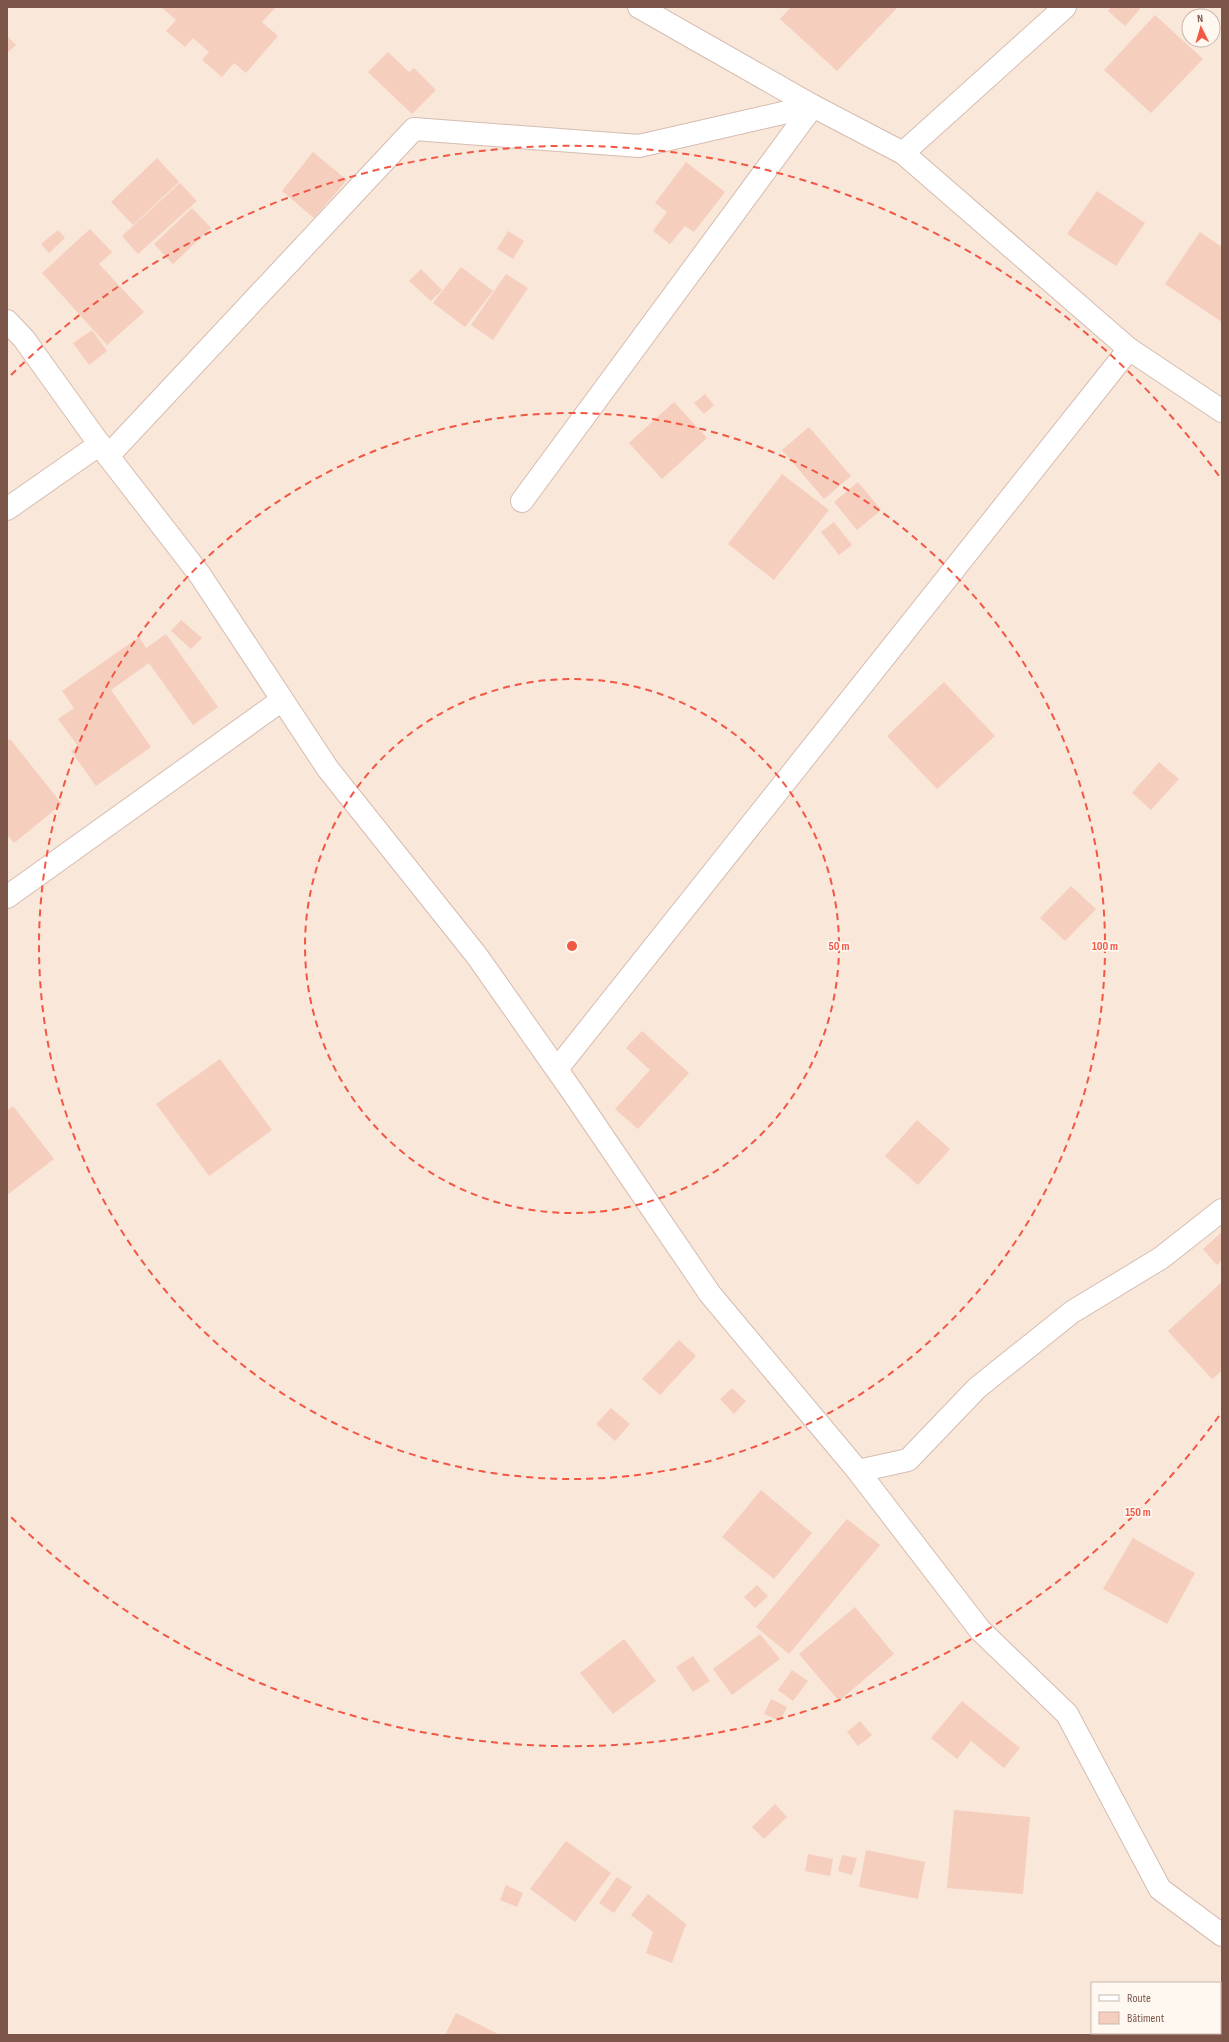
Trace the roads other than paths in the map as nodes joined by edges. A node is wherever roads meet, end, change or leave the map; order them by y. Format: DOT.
graph roads {
  1 [pos="639,7"];
  2 [pos="1065,7"];
  3 [pos="813,106"];
  4 [pos="903,153"];
  5 [pos="7,321"];
  6 [pos="1129,349"];
  7 [pos="1222,410"];
  8 [pos="104,450"];
  9 [pos="522,501"];
  10 [pos="7,508"];
  11 [pos="282,700"];
  12 [pos="7,897"];
  13 [pos="557,1070"];
  14 [pos="1222,1210"];
  15 [pos="858,1471"];
  16 [pos="1222,1935"];
  1 -- 3 [label="street"];
  2 -- 4 [label="street"];
  3 -- 4 [label="street"];
  3 -- 8 [label="street"];
  3 -- 9 [label="street"];
  4 -- 6 [label="street"];
  5 -- 8 [label="street"];
  6 -- 7 [label="street"];
  6 -- 13 [label="street"];
  8 -- 10 [label="street"];
  8 -- 11 [label="street"];
  11 -- 12 [label="street"];
  11 -- 13 [label="street"];
  13 -- 15 [label="street"];
  14 -- 15 [label="street"];
  15 -- 16 [label="street"];
}
